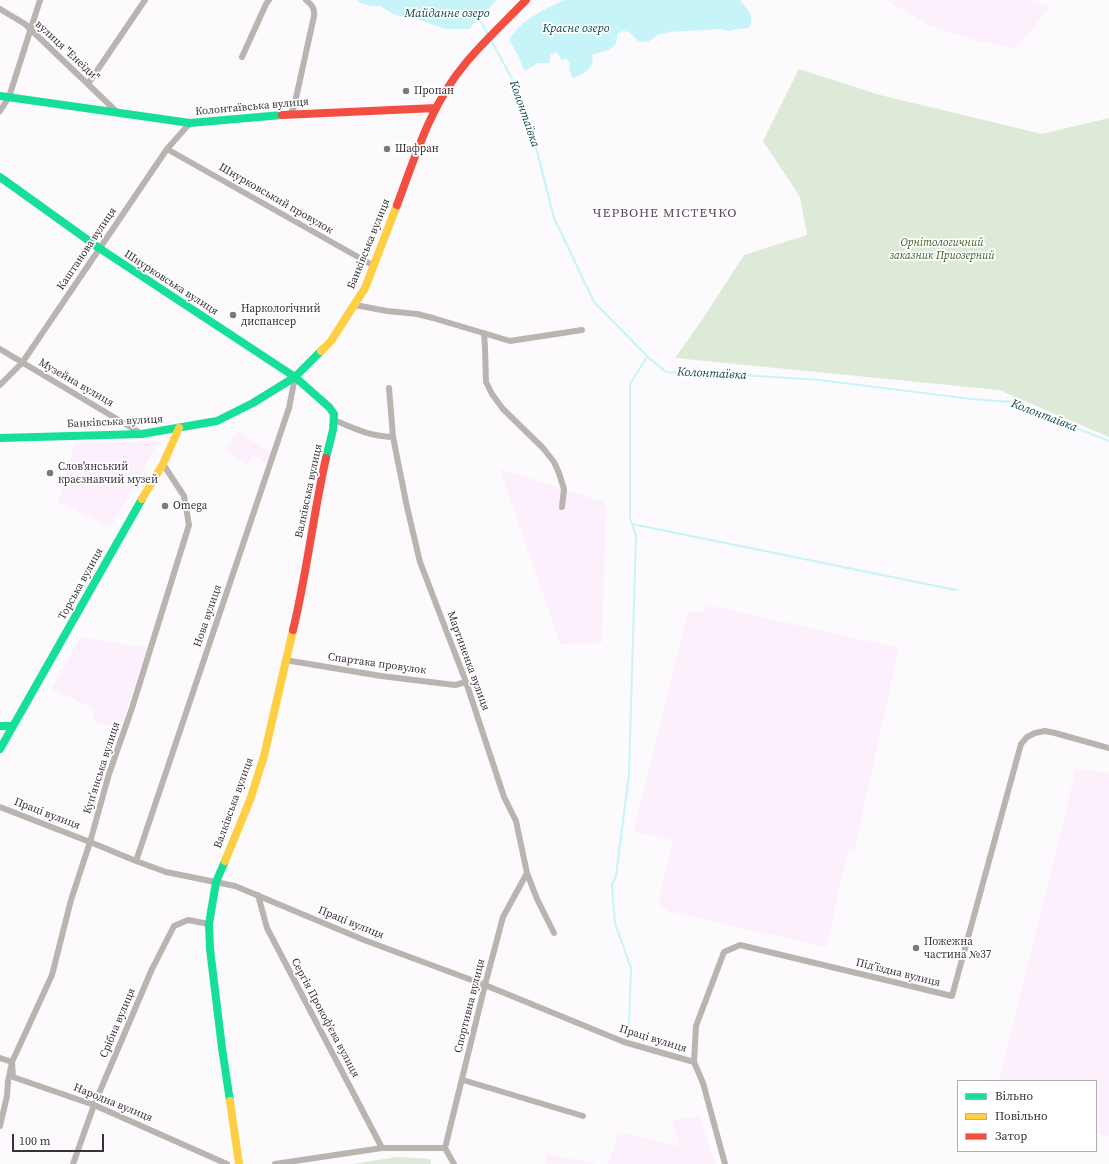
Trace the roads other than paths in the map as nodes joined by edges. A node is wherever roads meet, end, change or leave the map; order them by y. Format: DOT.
graph roads {
  1 [pos="40,0"];
  2 [pos="145,0"];
  3 [pos="268,0"];
  4 [pos="306,0"];
  5 [pos="526,0"];
  6 [pos="0,9"];
  7 [pos="31,31"];
  8 [pos="242,57"];
  9 [pos="88,84"];
  10 [pos="0,96"];
  11 [pos="9,97"];
  12 [pos="436,108"];
  13 [pos="0,111"];
  14 [pos="117,112"];
  15 [pos="290,114"];
  16 [pos="190,124"];
  17 [pos="167,149"];
  18 [pos="0,177"];
  19 [pos="99,248"];
  20 [pos="374,266"];
  21 [pos="355,305"];
  22 [pos="582,330"];
  23 [pos="484,332"];
  24 [pos="0,349"];
  25 [pos="22,363"];
  26 [pos="295,377"];
  27 [pos="0,385"];
  28 [pos="388,388"];
  29 [pos="334,420"];
  30 [pos="180,428"];
  31 [pos="142,434"];
  32 [pos="393,437"];
  33 [pos="0,438"];
  34 [pos="162,464"];
  35 [pos="562,507"];
  36 [pos="285,660"];
  37 [pos="466,682"];
  38 [pos="0,726"];
  39 [pos="13,726"];
  40 [pos="1109,748"];
  41 [pos="0,749"];
  42 [pos="0,807"];
  43 [pos="90,842"];
  44 [pos="136,861"];
  45 [pos="527,874"];
  46 [pos="216,882"];
  47 [pos="258,895"];
  48 [pos="209,924"];
  49 [pos="554,933"];
  50 [pos="485,985"];
  51 [pos="0,1058"];
  52 [pos="12,1062"];
  53 [pos="694,1062"];
  54 [pos="463,1080"];
  55 [pos="94,1105"];
  56 [pos="583,1116"];
  57 [pos="0,1126"];
  58 [pos="382,1148"];
  59 [pos="445,1148"];
  60 [pos="73,1164"];
  61 [pos="227,1164"];
  62 [pos="239,1164"];
  63 [pos="275,1164"];
  64 [pos="454,1164"];
  65 [pos="725,1164"];
  1 -- 7 [label="street"];
  2 -- 9 [label="street"];
  3 -- 8 [label="street"];
  4 -- 15 [label="street"];
  5 -- 12 [label="street, Банківська вулиця"];
  6 -- 7 [label="street, вулиця \"Енеїди\""];
  7 -- 9 [label="street, вулиця \"Енеїди\""];
  7 -- 11 [label="street"];
  9 -- 14 [label="street, вулиця \"Енеїди\""];
  10 -- 11 [label="street, Колонтаївська вулиця"];
  11 -- 13 [label="street"];
  11 -- 14 [label="street, Колонтаївська вулиця"];
  12 -- 15 [label="street, Колонтаївська вулиця"];
  12 -- 20 [label="street, Банківська вулиця"];
  14 -- 16 [label="street, Колонтаївська вулиця"];
  15 -- 16 [label="street, Колонтаївська вулиця"];
  16 -- 17 [label="street, Каштанова вулиця"];
  17 -- 19 [label="street, Каштанова вулиця"];
  17 -- 20 [label="street, Шнурковський провулок"];
  18 -- 19 [label="street, Шнурковська вулиця"];
  19 -- 25 [label="street, Каштанова вулиця"];
  19 -- 26 [label="street, Шнурковська вулиця"];
  20 -- 21 [label="street, Банківська вулиця"];
  21 -- 23 [label="street"];
  21 -- 26 [label="street, Банківська вулиця"];
  22 -- 23 [label="street"];
  23 -- 35 [label="street"];
  24 -- 25 [label="street, Музейна вулиця"];
  25 -- 27 [label="street, Каштанова вулиця"];
  25 -- 31 [label="street, Музейна вулиця"];
  26 -- 29 [label="street, Шнурковська вулиця"];
  26 -- 30 [label="street, Банківська вулиця"];
  26 -- 44 [label="street, Нова вулиця"];
  28 -- 32 [label="street, Мартиненка вулиця"];
  29 -- 32 [label="street"];
  29 -- 36 [label="street, Валківська вулиця"];
  30 -- 31 [label="street, Банківська вулиця"];
  30 -- 34 [label="street, Торська вулиця"];
  31 -- 33 [label="street, Банківська вулиця"];
  32 -- 37 [label="street, Мартиненка вулиця"];
  34 -- 39 [label="street, Торська вулиця"];
  34 -- 43 [label="street, Куп’янська вулиця"];
  36 -- 37 [label="street, Спартака провулок"];
  36 -- 46 [label="street, Валківська вулиця"];
  37 -- 45 [label="street, Мартиненка вулиця"];
  38 -- 39 [label="street"];
  39 -- 41 [label="street, Торська вулиця"];
  40 -- 53 [label="street, Під’їздна вулиця"];
  42 -- 43 [label="street, Праці вулиця"];
  43 -- 44 [label="street, Праці вулиця"];
  43 -- 52 [label="street, Куп’янська вулиця"];
  44 -- 46 [label="street, Праці вулиця"];
  45 -- 49 [label="street, Мартиненка вулиця"];
  45 -- 50 [label="street, Спортивна вулиця"];
  46 -- 47 [label="street, Праці вулиця"];
  46 -- 48 [label="street, Валківська вулиця"];
  47 -- 50 [label="street, Праці вулиця"];
  47 -- 58 [label="street, Сергія Прокоф’єва вулиця"];
  48 -- 55 [label="street, Срібна вулиця"];
  48 -- 62 [label="street, Валківська вулиця"];
  50 -- 53 [label="street, Праці вулиця"];
  50 -- 54 [label="street, Спортивна вулиця"];
  51 -- 52 [label="street"];
  52 -- 55 [label="street, Народна вулиця"];
  52 -- 57 [label="street, Куп’янська вулиця"];
  53 -- 65 [label="street"];
  54 -- 56 [label="street"];
  54 -- 59 [label="street, Спортивна вулиця"];
  55 -- 60 [label="street, Срібна вулиця"];
  55 -- 61 [label="street, Народна вулиця"];
  58 -- 59 [label="street"];
  58 -- 63 [label="street"];
  59 -- 64 [label="street"];
}
